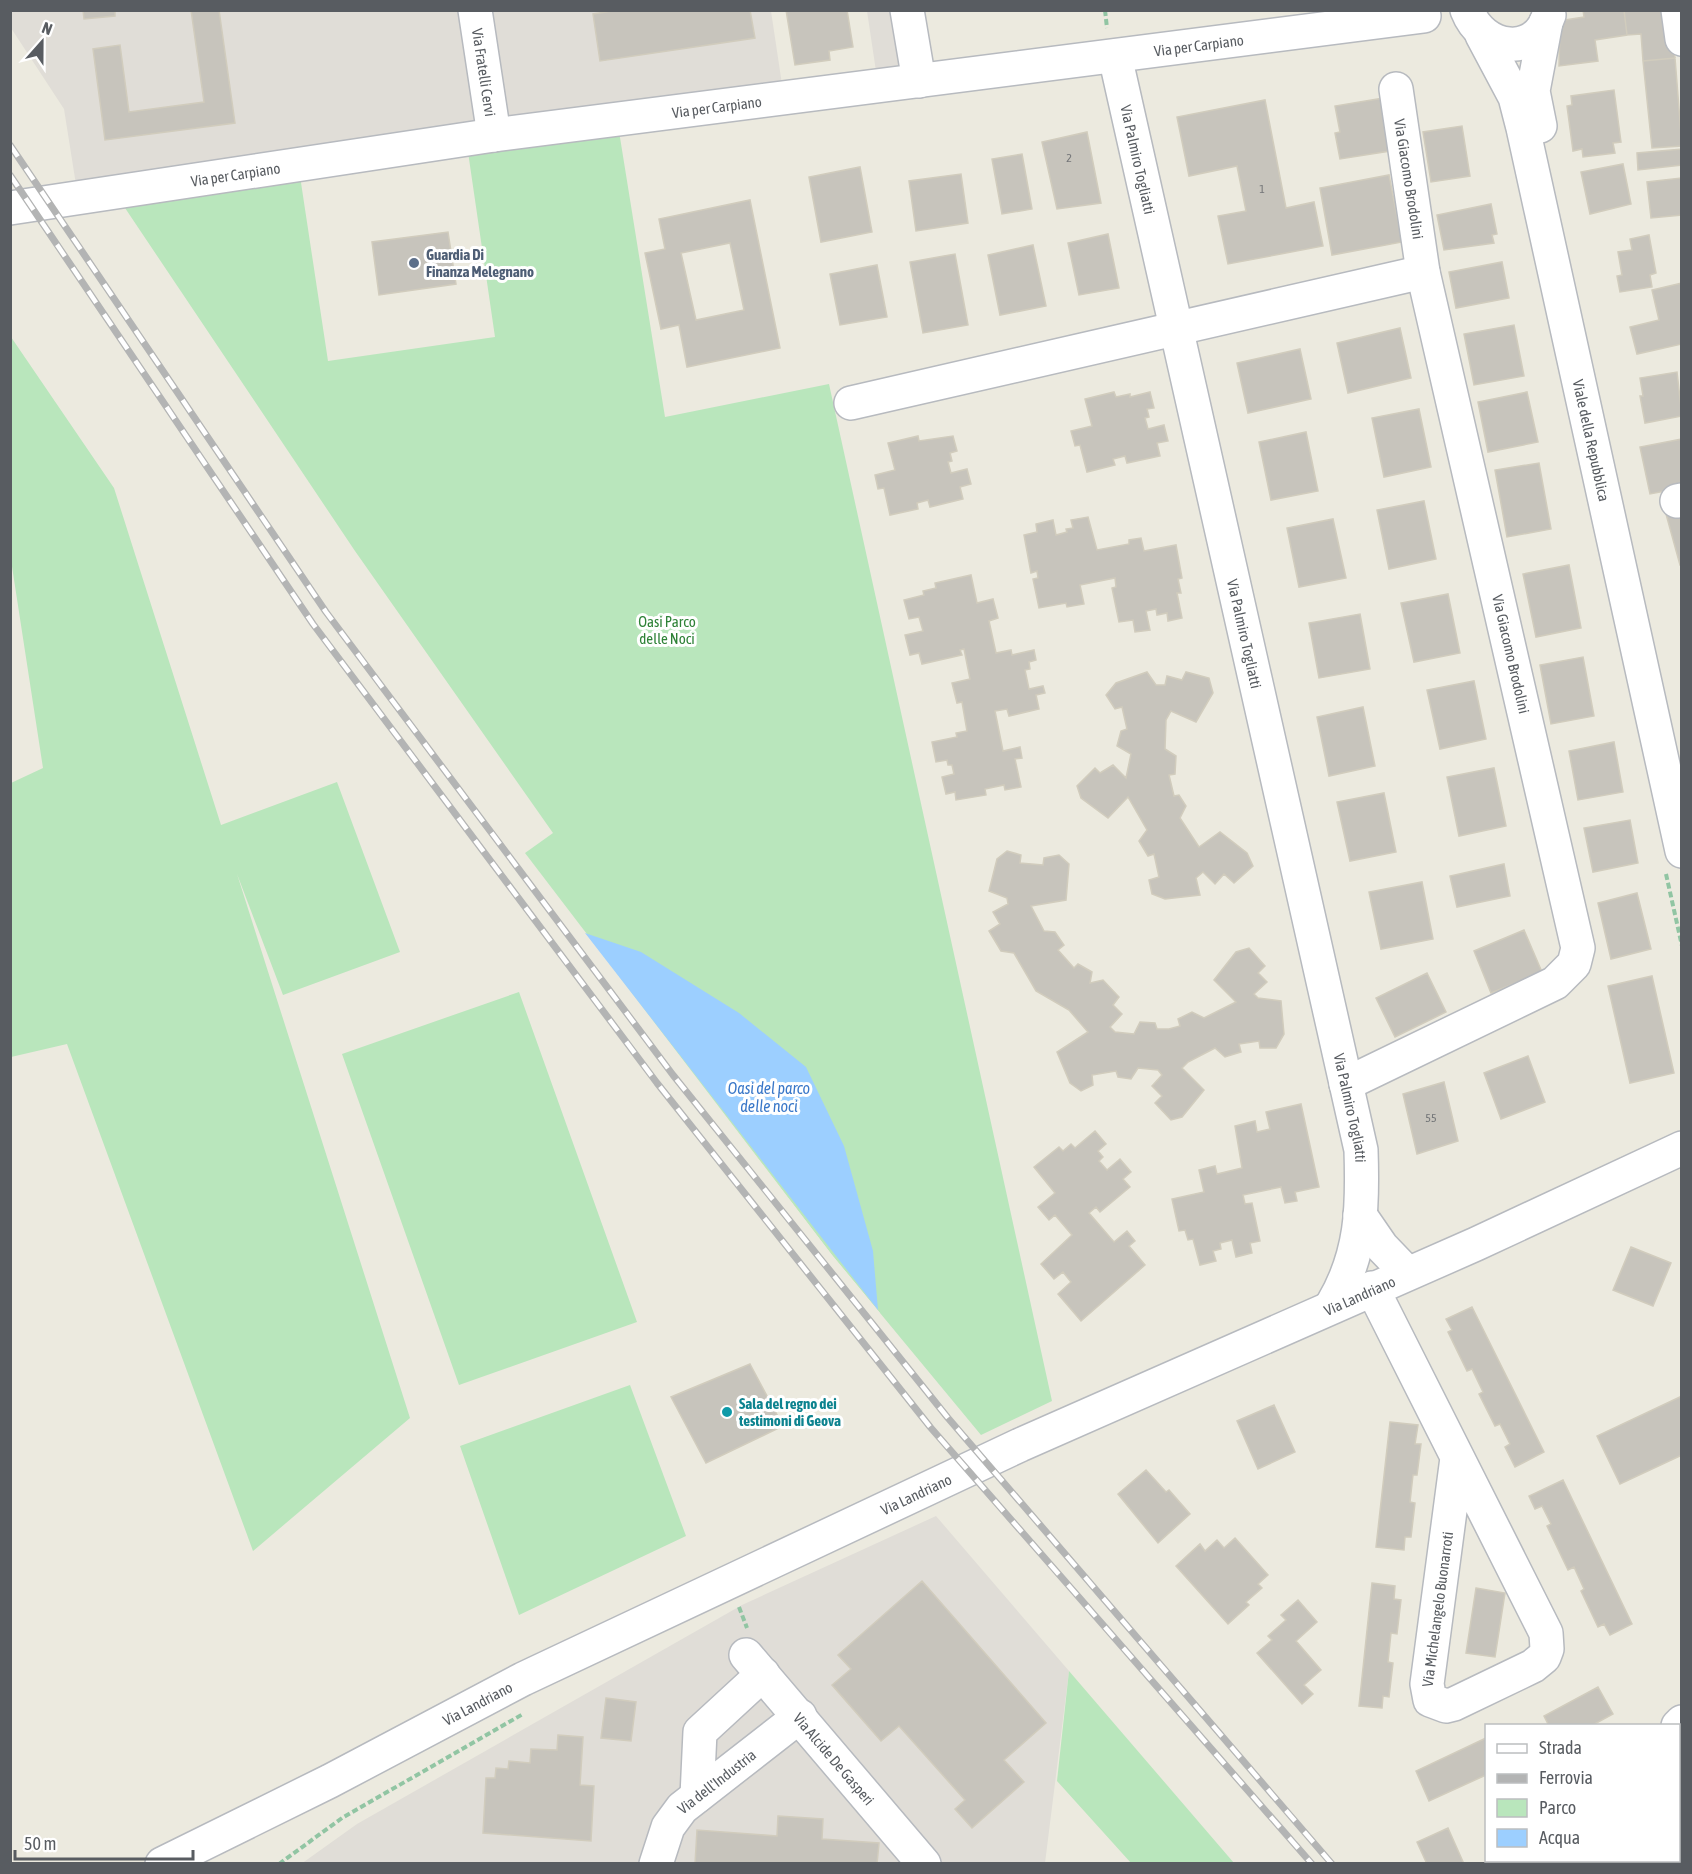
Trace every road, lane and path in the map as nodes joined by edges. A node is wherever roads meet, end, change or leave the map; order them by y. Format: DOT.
graph roads {
  1 [pos="475,10"];
  2 [pos="907,10"];
  3 [pos="1105,10"];
  4 [pos="1678,10"];
  5 [pos="1428,13"];
  6 [pos="1551,15"];
  7 [pos="1476,26"];
  8 [pos="1682,39"];
  9 [pos="1111,43"];
  10 [pos="919,81"];
  11 [pos="1396,89"];
  12 [pos="494,135"];
  13 [pos="10,208"];
  14 [pos="1423,272"];
  15 [pos="1176,328"];
  16 [pos="851,403"];
  17 [pos="1682,770"];
  18 [pos="1682,851"];
  19 [pos="1346,1084"];
  20 [pos="1682,1148"];
  21 [pos="1360,1215"];
  22 [pos="1407,1273"];
  23 [pos="1372,1288"];
  24 [pos="1332,1305"];
  25 [pos="1457,1458"];
  26 [pos="737,1602"];
  27 [pos="755,1664"];
  28 [pos="800,1716"];
  29 [pos="697,1796"];
  30 [pos="200,1855"];
  31 [pos="162,1863"];
  32 [pos="656,1863"];
  33 [pos="924,1863"];
  1 -- 12 [label="street, Via Fratelli Cervi"];
  2 -- 10 [label="street"];
  3 -- 9 [label="path"];
  4 -- 8 [label="street"];
  5 -- 7 [label="street, Via per Carpiano"];
  5 -- 9 [label="street, Via per Carpiano"];
  6 -- 7 [label="street, Viale della Repubblica"];
  6 -- 17 [label="street, Viale della Repubblica"];
  7 -- 18 [label="street, Viale della Repubblica"];
  9 -- 10 [label="street, Via per Carpiano"];
  9 -- 15 [label="street, Via Palmiro Togliatti"];
  10 -- 12 [label="street, Via per Carpiano"];
  11 -- 14 [label="street, Via Giacomo Brodolini"];
  12 -- 13 [label="street, Via per Carpiano"];
  14 -- 15 [label="street"];
  14 -- 19 [label="street, Via Giacomo Brodolini"];
  15 -- 16 [label="street"];
  15 -- 19 [label="street, Via Palmiro Togliatti"];
  19 -- 21 [label="street, Via Palmiro Togliatti"];
  20 -- 22 [label="street, Via Landriano"];
  21 -- 22 [label="street"];
  21 -- 24 [label="street, Via Palmiro Togliatti"];
  22 -- 23 [label="street, Via Landriano"];
  23 -- 24 [label="street, Via Landriano"];
  23 -- 25 [label="street, Via Michelangelo Buonarroti"];
  24 -- 30 [label="street, Via Landriano"];
  25 -- 25 [label="street, Via Michelangelo Buonarroti"];
  26 -- 27 [label="path"];
  27 -- 28 [label="street, Via Alcide De Gasperi"];
  27 -- 29 [label="street"];
  28 -- 29 [label="street, Via dell'Industria"];
  28 -- 33 [label="street, Via Alcide De Gasperi"];
  29 -- 32 [label="street, Via dell'Industria"];
  30 -- 31 [label="street, Via Landriano"];
}
